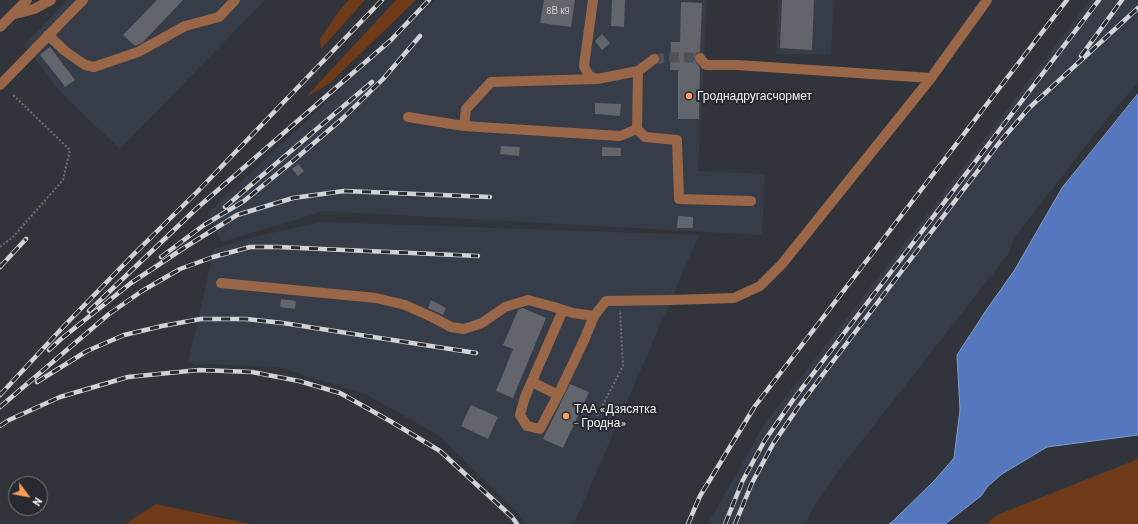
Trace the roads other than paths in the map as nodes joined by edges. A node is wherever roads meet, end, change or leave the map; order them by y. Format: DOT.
graph roads {
  1 [pos="27,0"];
  2 [pos="51,0"];
  3 [pos="83,0"];
  4 [pos="234,0"];
  5 [pos="593,0"];
  6 [pos="988,0"];
  7 [pos="12,15"];
  8 [pos="0,26"];
  9 [pos="48,35"];
  10 [pos="700,58"];
  11 [pos="654,59"];
  12 [pos="638,71"];
  13 [pos="931,78"];
  14 [pos="597,79"];
  15 [pos="0,85"];
  16 [pos="408,117"];
  17 [pos="464,126"];
  18 [pos="637,129"];
  19 [pos="751,201"];
  20 [pos="221,283"];
  21 [pos="563,310"];
  22 [pos="594,316"];
  23 [pos="532,382"];
  24 [pos="558,395"];
  1 -- 7 [label="lane"];
  2 -- 7 [label="lane"];
  3 -- 9 [label="lane"];
  4 -- 9 [label="lane"];
  5 -- 14 [label="lane"];
  6 -- 13 [label="lane"];
  7 -- 8 [label="lane"];
  9 -- 15 [label="lane"];
  10 -- 13 [label="lane"];
  11 -- 12 [label="lane"];
  12 -- 14 [label="lane"];
  12 -- 18 [label="lane"];
  13 -- 22 [label="lane"];
  14 -- 17 [label="lane"];
  16 -- 17 [label="lane"];
  17 -- 18 [label="lane"];
  18 -- 19 [label="lane"];
  20 -- 21 [label="lane"];
  21 -- 22 [label="lane"];
  21 -- 23 [label="lane"];
  22 -- 24 [label="lane"];
  23 -- 24 [label="lane"];
  23 -- 24 [label="lane"];
}
